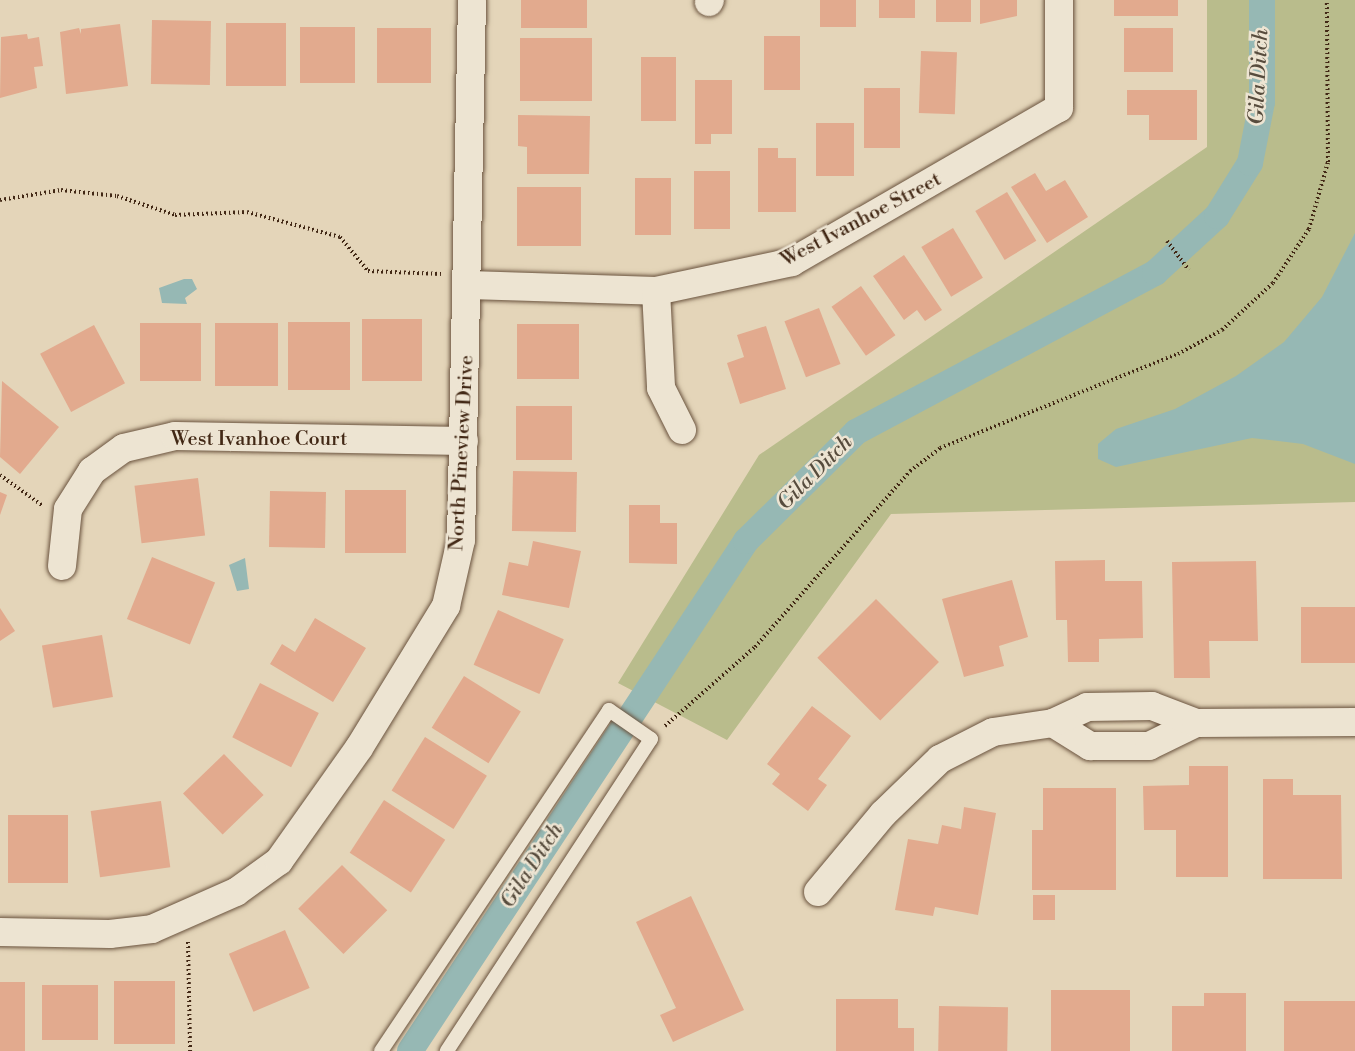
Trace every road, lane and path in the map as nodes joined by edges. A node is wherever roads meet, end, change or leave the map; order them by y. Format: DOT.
graph roads {
  1 [pos="472,0"];
  2 [pos="1059,0"];
  3 [pos="1327,0"];
  4 [pos="0,200"];
  5 [pos="1167,241"];
  6 [pos="1189,270"];
  7 [pos="468,279"];
  8 [pos="656,291"];
  9 [pos="682,430"];
  10 [pos="464,441"];
  11 [pos="0,475"];
  12 [pos="67,523"];
  13 [pos="62,566"];
  14 [pos="1355,722"];
  15 [pos="1053,723"];
  16 [pos="1196,723"];
  17 [pos="651,739"];
  18 [pos="818,892"];
  19 [pos="194,927"];
  20 [pos="0,932"];
  21 [pos="190,1051"];
  22 [pos="381,1051"];
  23 [pos="447,1051"];
  1 -- 7 [label="street, North Pineview Drive"];
  2 -- 8 [label="street, West Ivanhoe Street"];
  3 -- 17 [label="path"];
  4 -- 7 [label="path"];
  5 -- 6 [label="path"];
  7 -- 8 [label="street, West Ivanhoe Street"];
  7 -- 10 [label="street, North Pineview Drive"];
  8 -- 9 [label="street"];
  10 -- 12 [label="street, West Ivanhoe Court"];
  10 -- 19 [label="street, North Pineview Drive"];
  11 -- 12 [label="path"];
  12 -- 13 [label="street, West Ivanhoe Court"];
  14 -- 16 [label="street"];
  15 -- 16 [label="street"];
  15 -- 16 [label="street"];
  15 -- 18 [label="street"];
  17 -- 22 [label="lane"];
  17 -- 23 [label="lane"];
  19 -- 20 [label="street"];
  19 -- 21 [label="path"];
}
